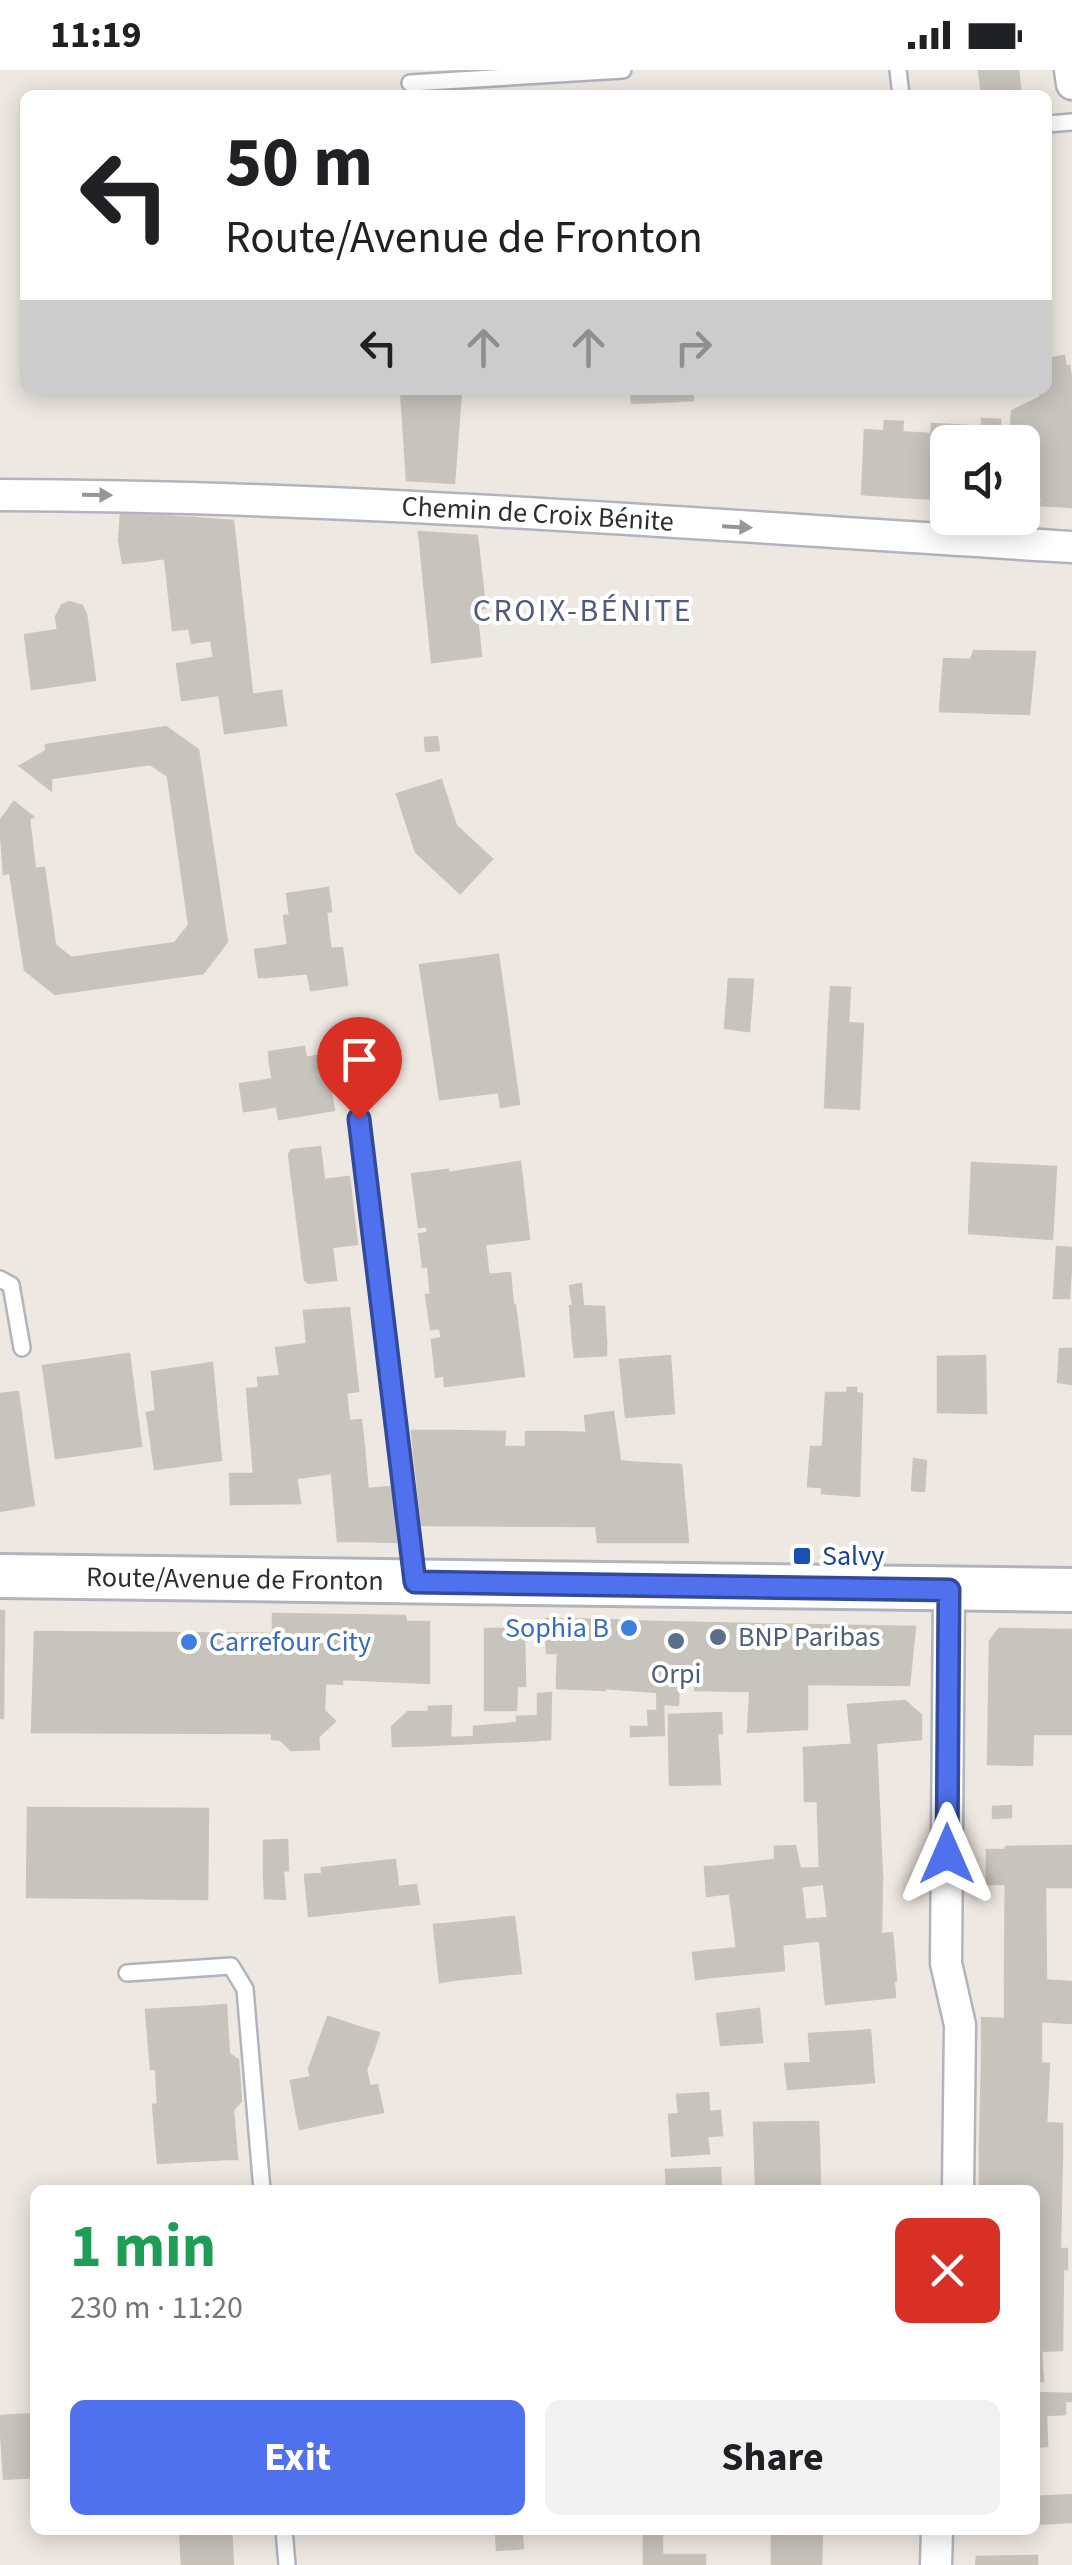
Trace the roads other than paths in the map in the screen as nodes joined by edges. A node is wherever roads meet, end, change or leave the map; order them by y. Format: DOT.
graph roads {
  1 [pos="623,70"];
  2 [pos="1070,70"];
  3 [pos="410,82"];
  4 [pos="1072,84"];
  5 [pos="0,494"];
  6 [pos="1072,547"];
  7 [pos="359,1119"];
  8 [pos="0,1279"];
  9 [pos="22,1348"];
  10 [pos="0,1576"];
  11 [pos="415,1582"];
  12 [pos="949,1590"];
  13 [pos="1072,1590"];
  14 [pos="127,1973"];
  15 [pos="262,2185"];
  16 [pos="958,2185"];
  17 [pos="284,2535"];
  18 [pos="937,2535"];
  19 [pos="287,2565"];
  20 [pos="936,2565"];
  1 -- 3 [label="lane"];
  2 -- 4 [label="street"];
  5 -- 6 [label="street, Chemin de Croix Bénite, one-way"];
  7 -- 11 [label="lane"];
  8 -- 9 [label="lane"];
  10 -- 11 [label="main road, Route/Avenue de Fronton"];
  11 -- 12 [label="main road, Route/Avenue de Fronton"];
  12 -- 13 [label="main road, Route/Avenue de Fronton"];
  12 -- 16 [label="street"];
  14 -- 15 [label="lane"];
  17 -- 19 [label="lane"];
  18 -- 20 [label="street"];
}
